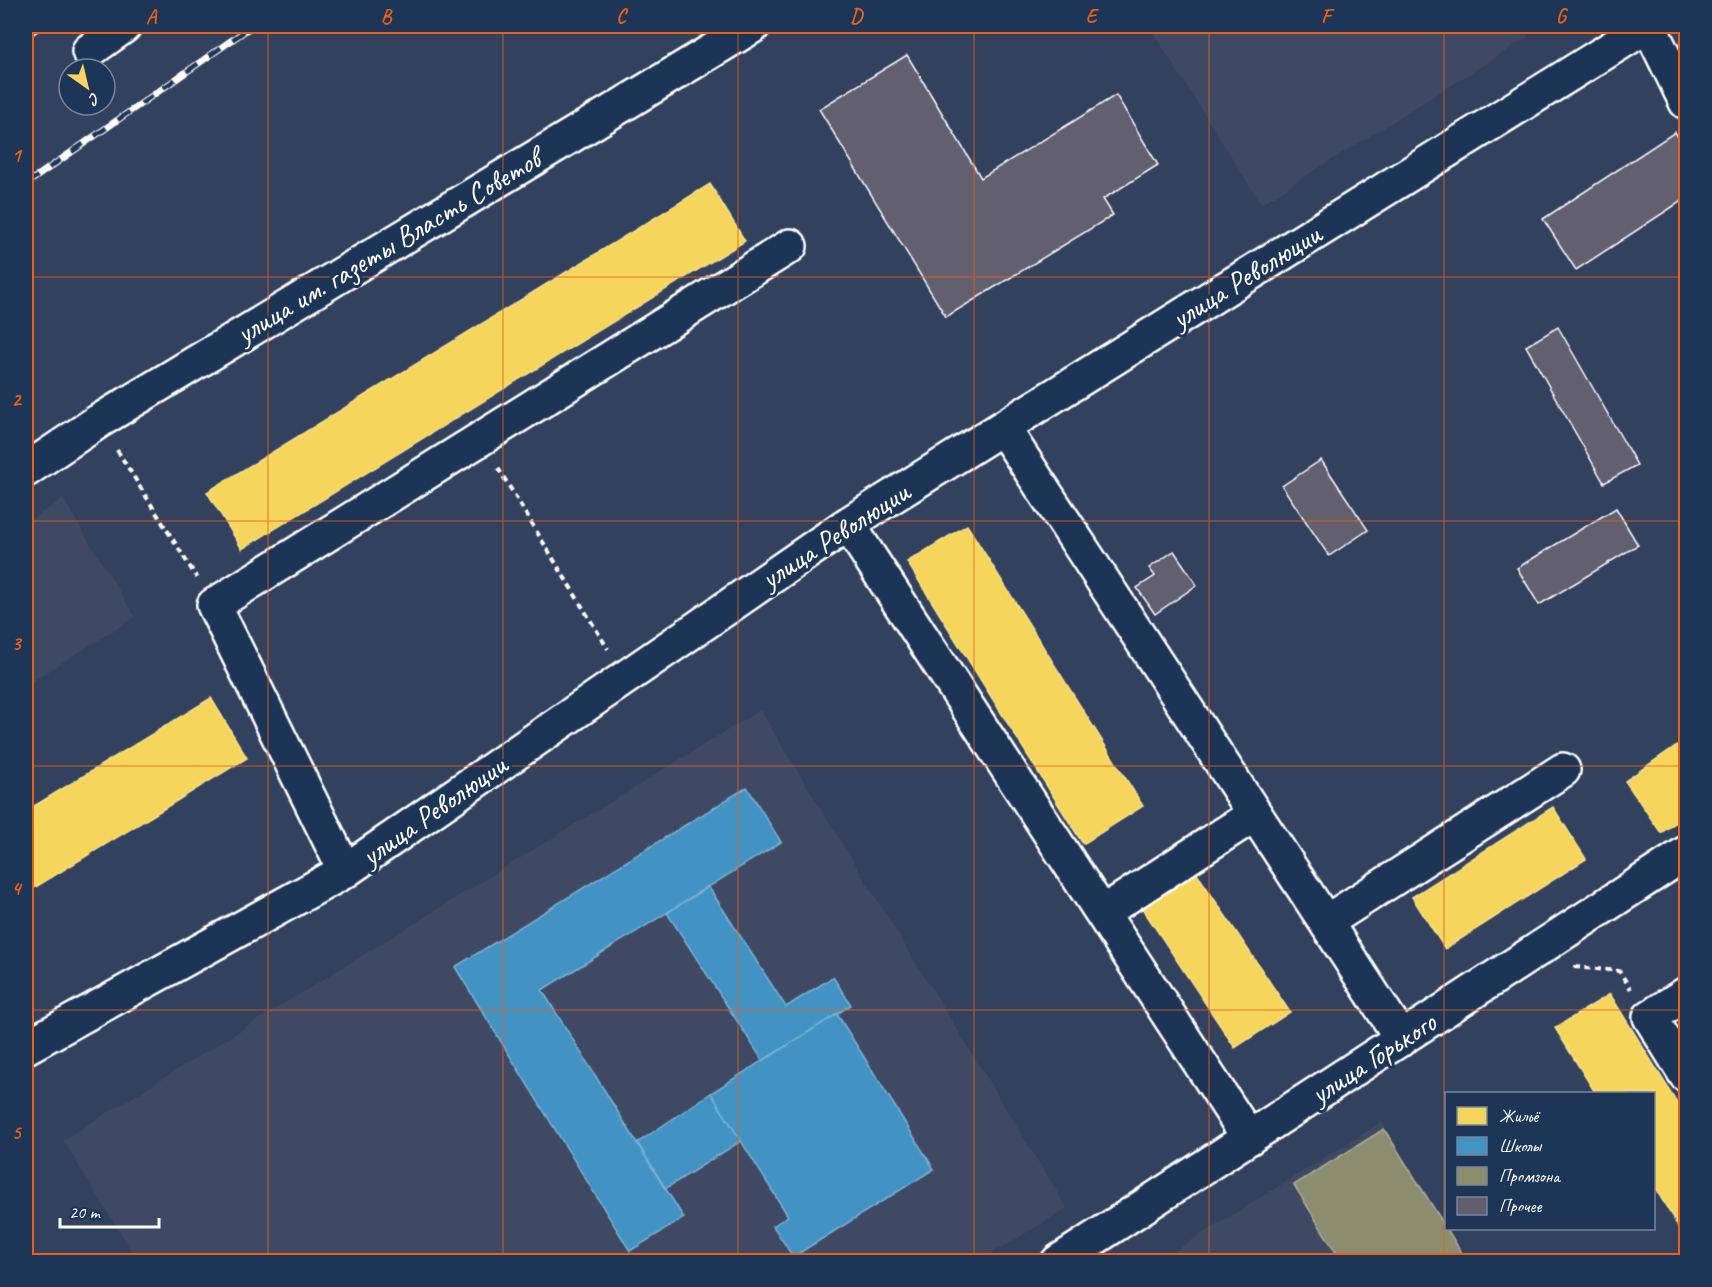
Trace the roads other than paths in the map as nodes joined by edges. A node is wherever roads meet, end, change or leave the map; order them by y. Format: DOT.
graph roads {
  1 [pos="124,26"];
  2 [pos="753,26"];
  3 [pos="1648,26"];
  4 [pos="89,51"];
  5 [pos="1686,102"];
  6 [pos="790,246"];
  7 [pos="1004,428"];
  8 [pos="26,470"];
  9 [pos="848,524"];
  10 [pos="1563,770"];
  11 [pos="1255,814"];
  12 [pos="1686,854"];
  13 [pos="345,871"];
  14 [pos="1102,913"];
  15 [pos="1326,922"];
  16 [pos="1686,994"];
  17 [pos="1402,1039"];
  18 [pos="26,1047"];
  19 [pos="1686,1074"];
  20 [pos="1249,1138"];
  21 [pos="1058,1262"];
  1 -- 4 [label="street"];
  2 -- 8 [label="street, улица им. газеты Власть Советов"];
  3 -- 5 [label="street"];
  3 -- 7 [label="street, улица Революции"];
  6 -- 13 [label="street"];
  7 -- 9 [label="street, улица Революции"];
  7 -- 11 [label="street"];
  9 -- 13 [label="street, улица Революции"];
  9 -- 14 [label="street"];
  10 -- 15 [label="street"];
  11 -- 14 [label="street"];
  11 -- 15 [label="street"];
  12 -- 17 [label="street, улица Горького"];
  13 -- 18 [label="street, улица Революции"];
  14 -- 20 [label="street"];
  15 -- 17 [label="street"];
  16 -- 19 [label="street"];
  17 -- 20 [label="street, улица Горького"];
  20 -- 21 [label="street, улица Горького"];
}
